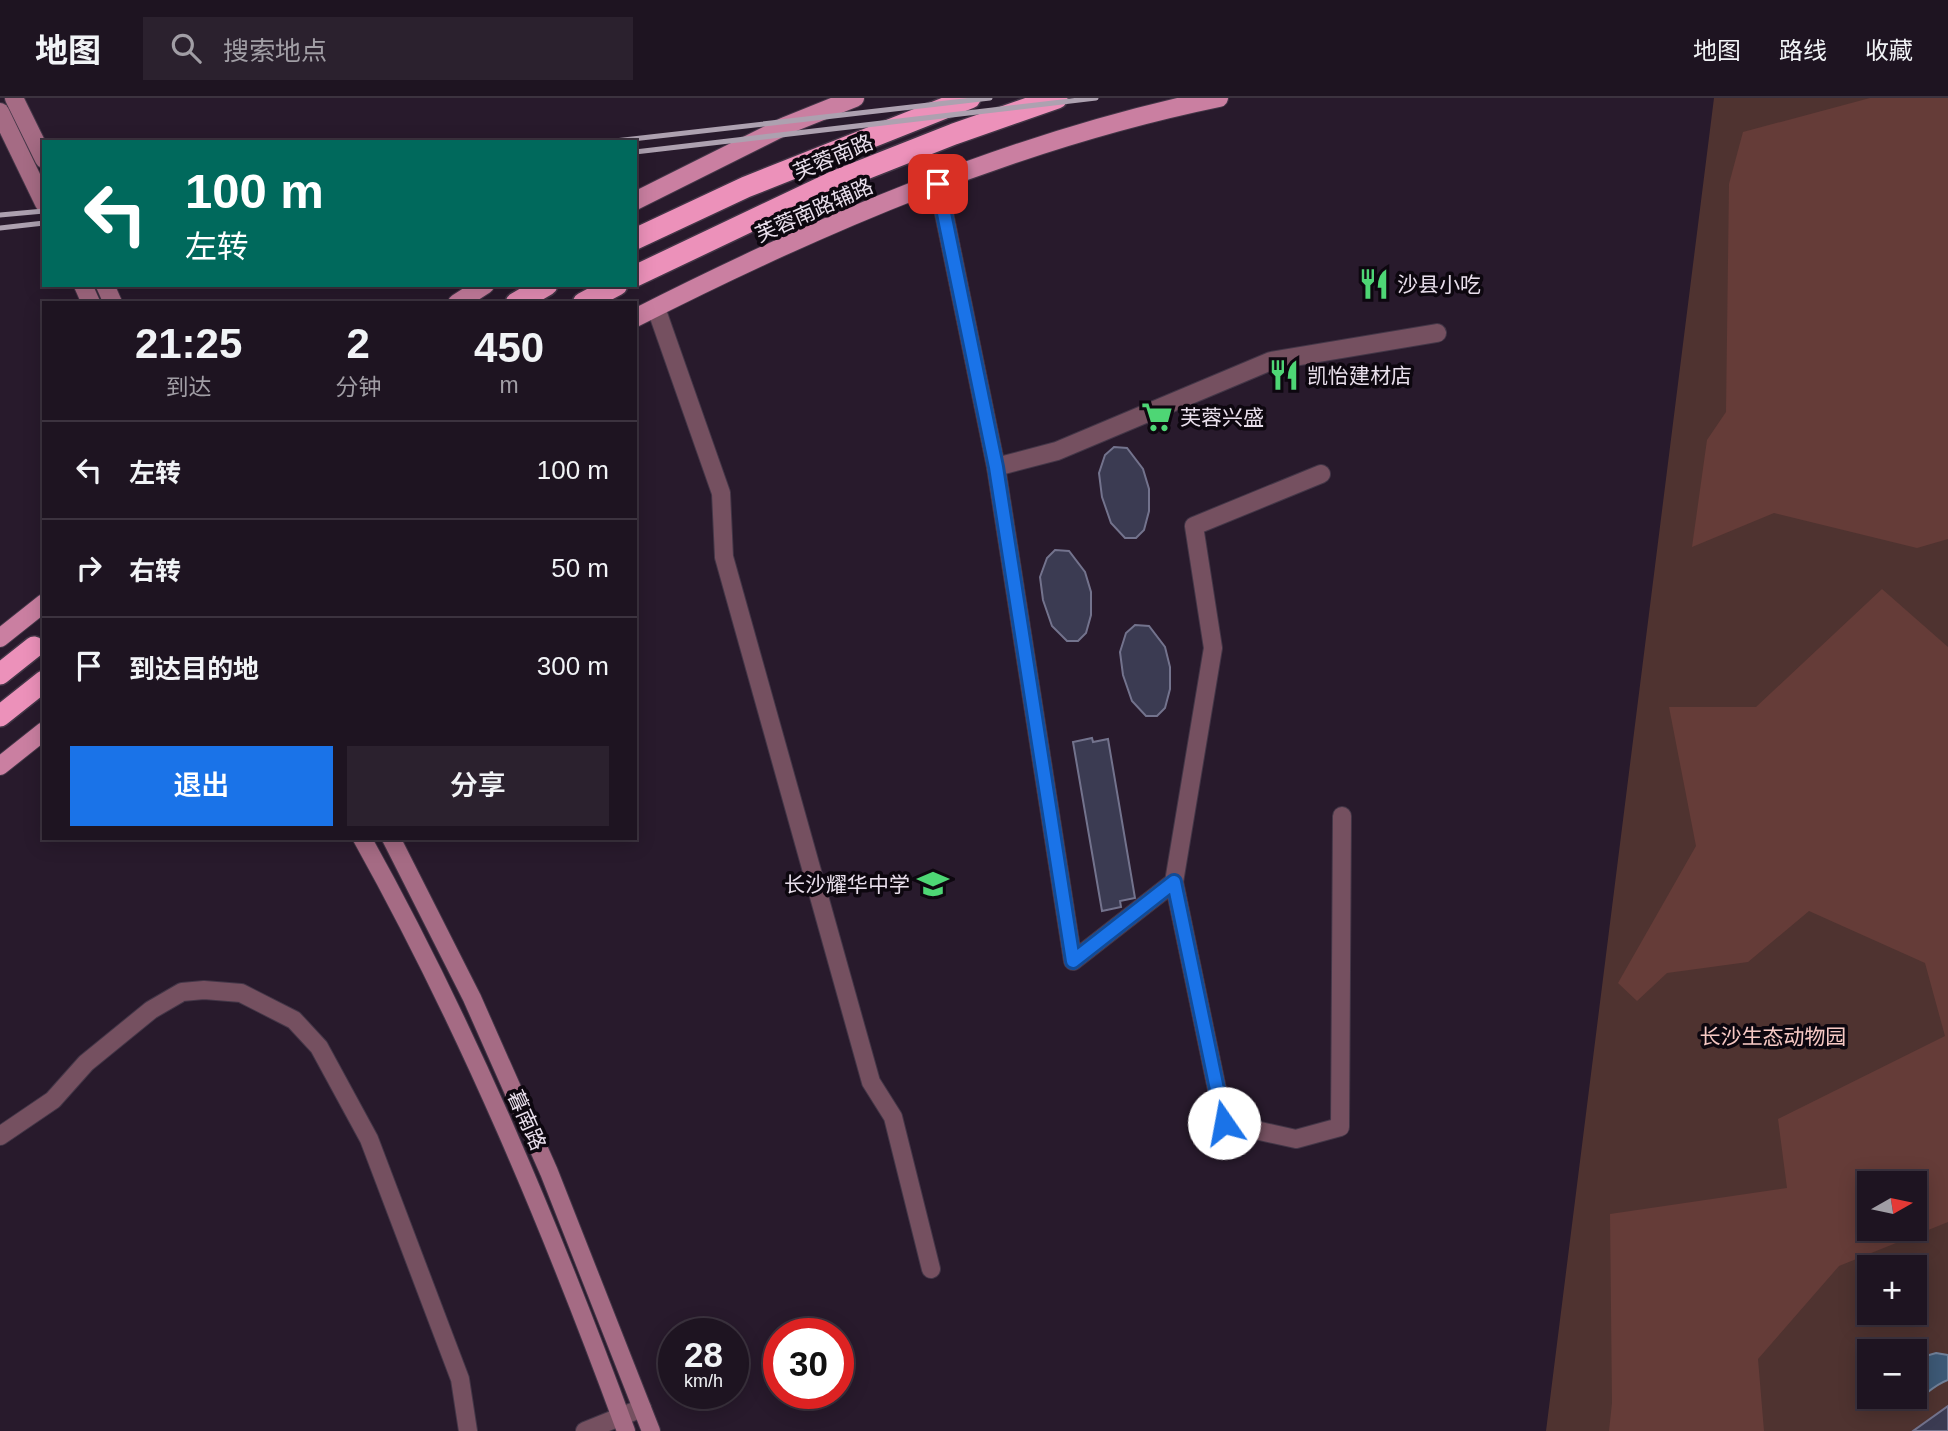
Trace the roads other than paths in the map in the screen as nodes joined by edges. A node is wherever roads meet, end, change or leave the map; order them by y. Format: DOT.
graph roads {
  1 [pos="14,98"];
  2 [pos="855,98"];
  3 [pos="970,98"];
  4 [pos="1057,98"];
  5 [pos="1219,98"];
  6 [pos="0,112"];
  7 [pos="42,155"];
  8 [pos="938,184"];
  9 [pos="42,199"];
  10 [pos="637,200"];
  11 [pos="637,238"];
  12 [pos="637,275"];
  13 [pos="482,287"];
  14 [pos="544,287"];
  15 [pos="613,287"];
  16 [pos="460,301"];
  17 [pos="519,301"];
  18 [pos="587,301"];
  19 [pos="656,308"];
  20 [pos="637,317"];
  21 [pos="1437,333"];
  22 [pos="996,467"];
  23 [pos="1321,474"];
  24 [pos="36,614"];
  25 [pos="0,638"];
  26 [pos="34,647"];
  27 [pos="0,674"];
  28 [pos="42,683"];
  29 [pos="0,716"];
  30 [pos="42,733"];
  31 [pos="0,766"];
  32 [pos="1342,816"];
  33 [pos="363,840"];
  34 [pos="392,840"];
  35 [pos="1174,882"];
  36 [pos="0,1136"];
  37 [pos="930,1269"];
  38 [pos="642,1408"];
  39 [pos="624,1424"];
  40 [pos="468,1431"];
  41 [pos="585,1431"];
  42 [pos="651,1431"];
  1 -- 7 [label="main road"];
  2 -- 10 [label="main road"];
  3 -- 11 [label="highway, 芙蓉南路"];
  4 -- 12 [label="highway, 芙蓉南路"];
  5 -- 8 [label="main road, 芙蓉南路辅路"];
  6 -- 9 [label="main road"];
  8 -- 19 [label="main road, 芙蓉南路辅路"];
  8 -- 22 [label="street"];
  13 -- 16 [label="main road"];
  14 -- 17 [label="highway"];
  15 -- 18 [label="highway"];
  19 -- 20 [label="main road, 芙蓉南路辅路"];
  19 -- 37 [label="street"];
  21 -- 22 [label="street"];
  22 -- 35 [label="street"];
  23 -- 35 [label="street"];
  24 -- 25 [label="main road"];
  26 -- 27 [label="highway"];
  28 -- 29 [label="highway"];
  30 -- 31 [label="main road"];
  32 -- 35 [label="street"];
  33 -- 39 [label="main road, 暮南路"];
  34 -- 38 [label="main road, 暮南路"];
  36 -- 40 [label="street"];
  38 -- 39 [label="street"];
  38 -- 42 [label="main road, 暮南路"];
  39 -- 41 [label="street"];
}
